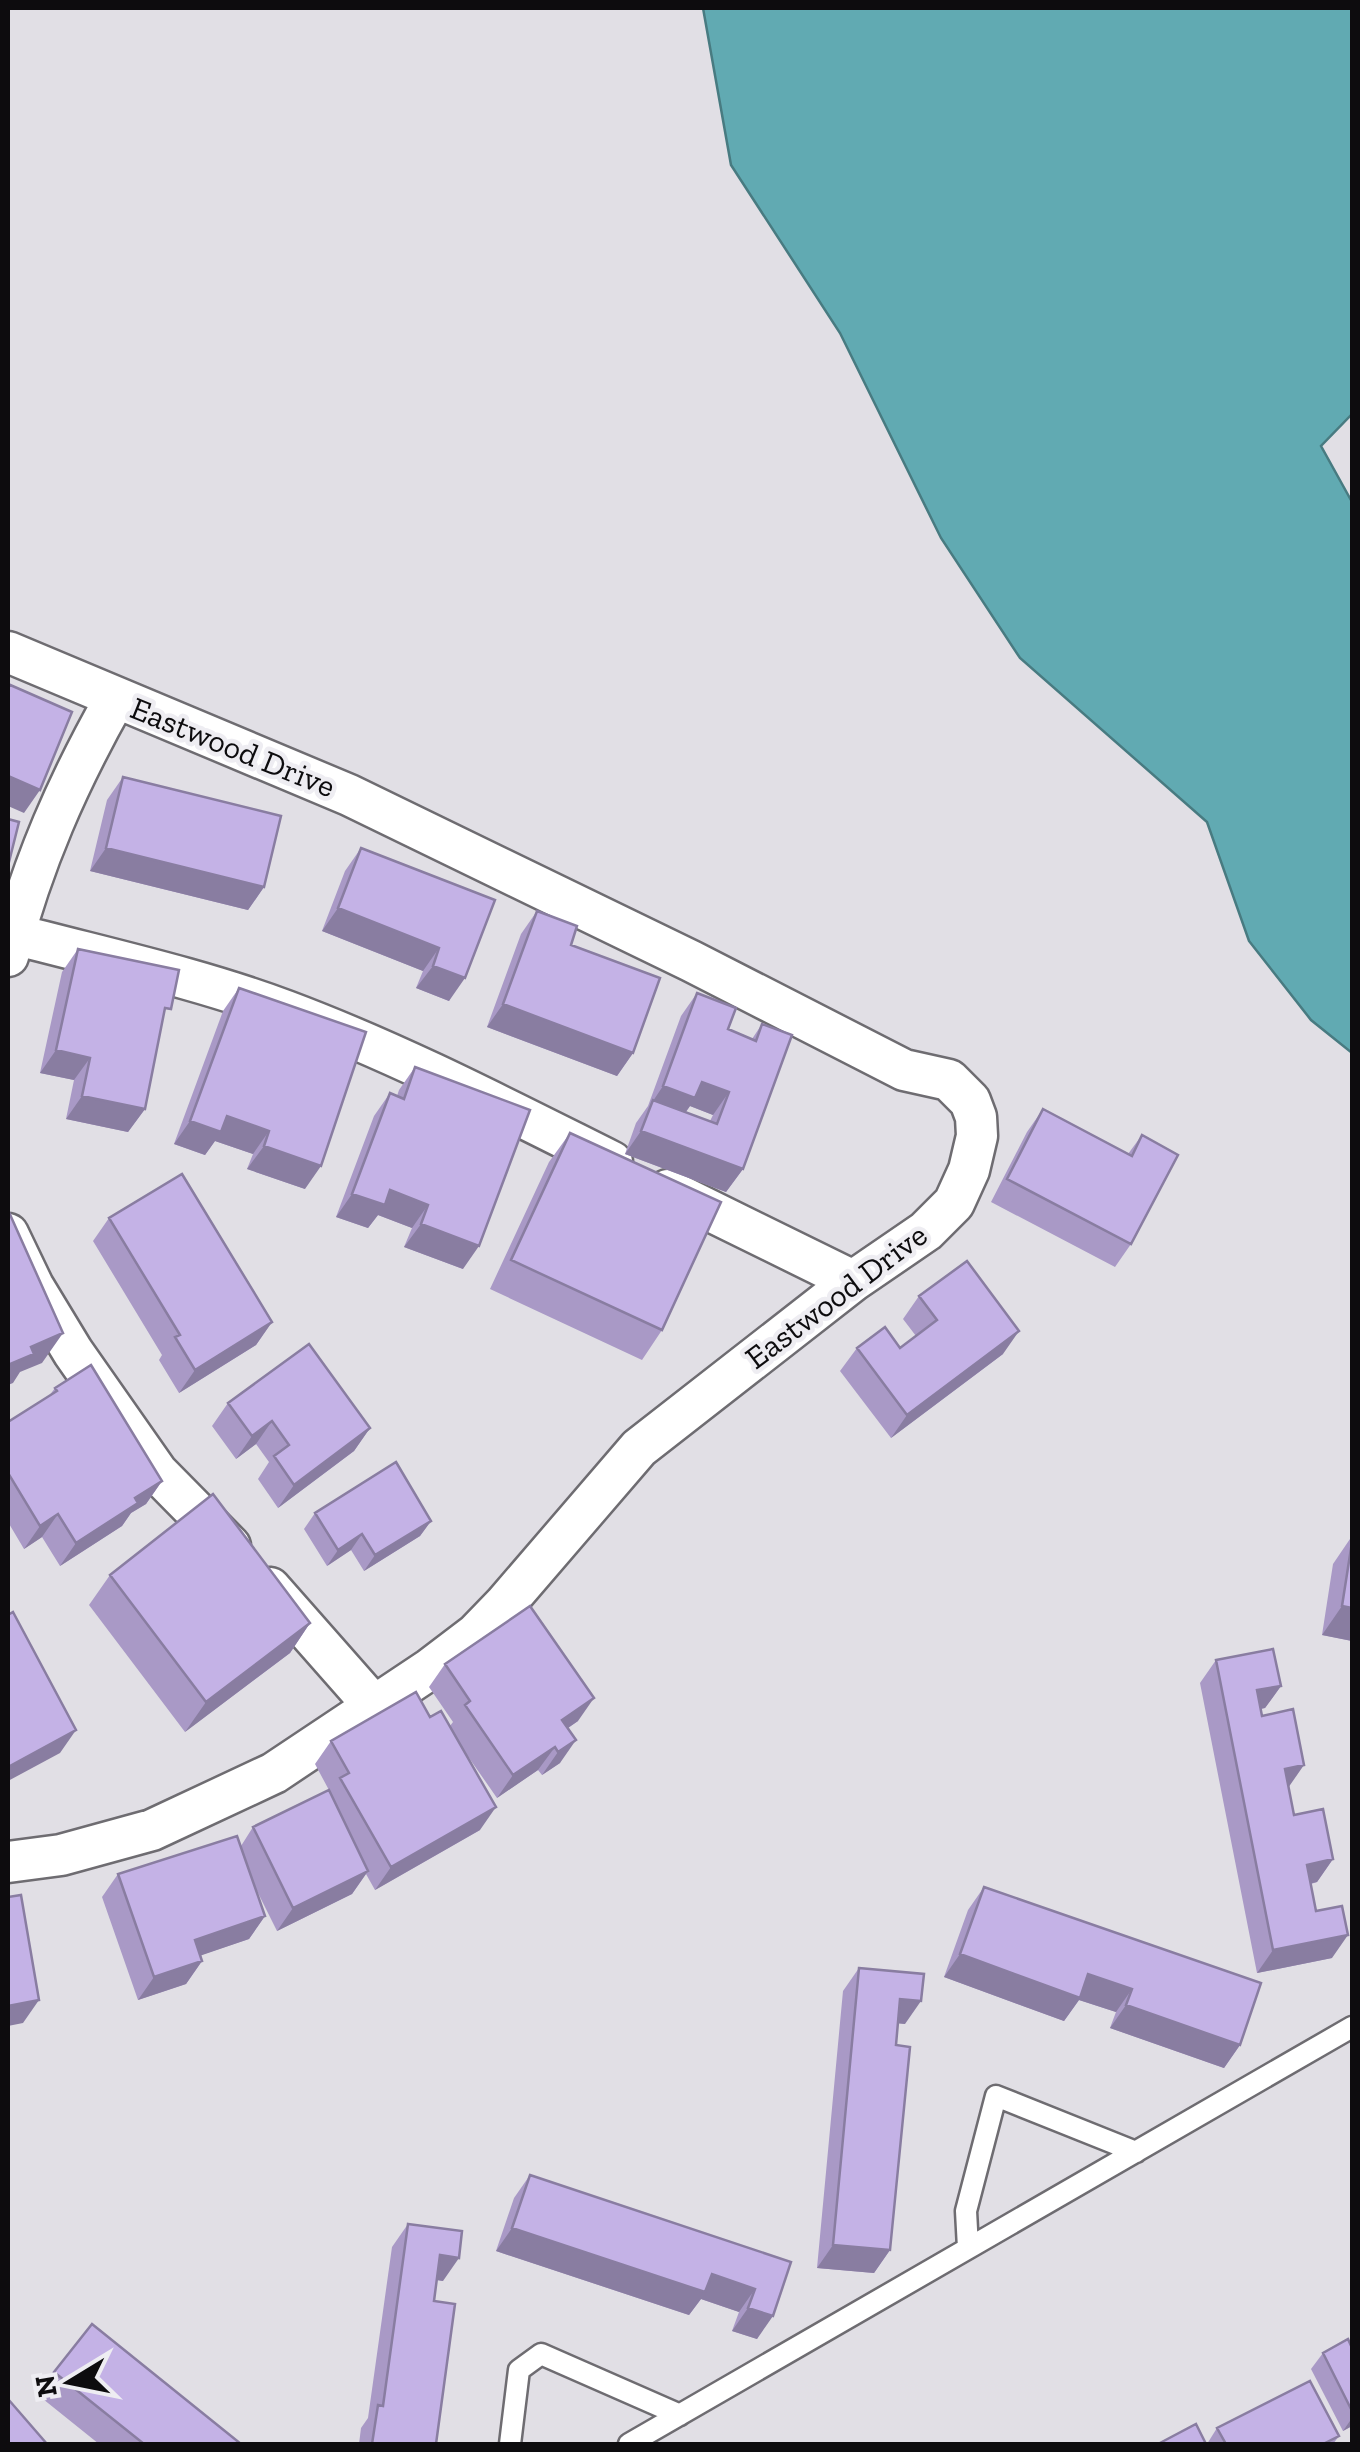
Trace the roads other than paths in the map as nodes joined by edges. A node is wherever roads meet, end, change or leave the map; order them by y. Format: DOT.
graph roads {
  1 [pos="8,652"];
  2 [pos="115,700"];
  3 [pos="10,945"];
  4 [pos="8,1234"];
  5 [pos="853,1281"];
  6 [pos="374,1706"];
  7 [pos="8,1862"];
  8 [pos="1352,2027"];
  9 [pos="1136,2152"];
  10 [pos="968,2248"];
  11 [pos="680,2415"];
  12 [pos="510,2444"];
  13 [pos="628,2444"];
  1 -- 2 [label="street, Eastwood Drive"];
  2 -- 3 [label="street"];
  2 -- 5 [label="street, Eastwood Drive"];
  3 -- 5 [label="street"];
  4 -- 6 [label="street"];
  5 -- 6 [label="street, Eastwood Drive"];
  6 -- 7 [label="street, Eastwood Drive"];
  8 -- 9 [label="lane"];
  9 -- 10 [label="lane"];
  9 -- 10 [label="lane"];
  10 -- 11 [label="lane"];
  11 -- 12 [label="lane"];
  11 -- 13 [label="lane"];
}
